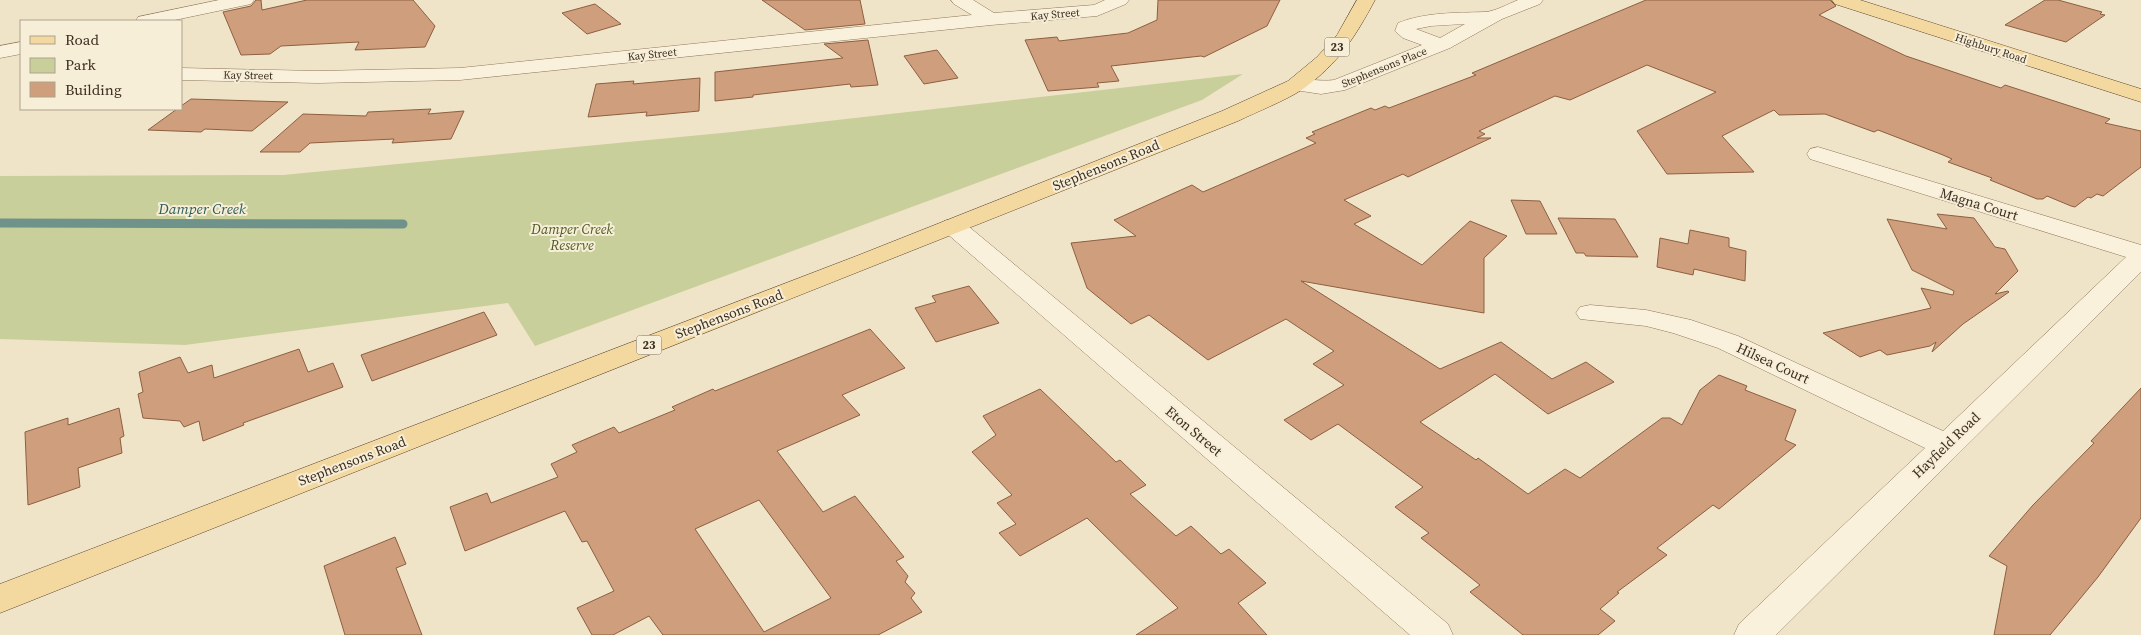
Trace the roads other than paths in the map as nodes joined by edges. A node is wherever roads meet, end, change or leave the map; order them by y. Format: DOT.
graph roads {
  1 [pos="245,0"];
  2 [pos="960,0"];
  3 [pos="1120,0"];
  4 [pos="1366,0"];
  5 [pos="1534,0"];
  6 [pos="1841,0"];
  7 [pos="1495,15"];
  8 [pos="150,20"];
  9 [pos="991,20"];
  10 [pos="1443,44"];
  11 [pos="20,48"];
  12 [pos="0,52"];
  13 [pos="182,74"];
  14 [pos="1295,84"];
  15 [pos="2141,96"];
  16 [pos="1818,154"];
  17 [pos="953,226"];
  18 [pos="2140,259"];
  19 [pos="1590,313"];
  20 [pos="1946,445"];
  21 [pos="0,599"];
  22 [pos="1434,635"];
  23 [pos="1752,635"];
  1 -- 8 [label="street"];
  2 -- 9 [label="street"];
  3 -- 9 [label="street, Kay Street"];
  4 -- 14 [label="main road, Stephensons Road / 23"];
  5 -- 7 [label="street, Stephensons Place"];
  6 -- 15 [label="main road, Highbury Road"];
  7 -- 10 [label="street, Stephensons Place"];
  7 -- 10 [label="street, Stephensons Place"];
  9 -- 13 [label="street, Kay Street"];
  10 -- 14 [label="street, Stephensons Place"];
  11 -- 12 [label="street"];
  14 -- 17 [label="main road, Stephensons Road / 23"];
  16 -- 18 [label="street, Magna Court"];
  17 -- 21 [label="main road, Stephensons Road / 23"];
  17 -- 22 [label="street, Eton Street"];
  18 -- 20 [label="street, Hayfield Road"];
  19 -- 20 [label="street, Hilsea Court"];
  20 -- 23 [label="street, Hayfield Road"];
}
